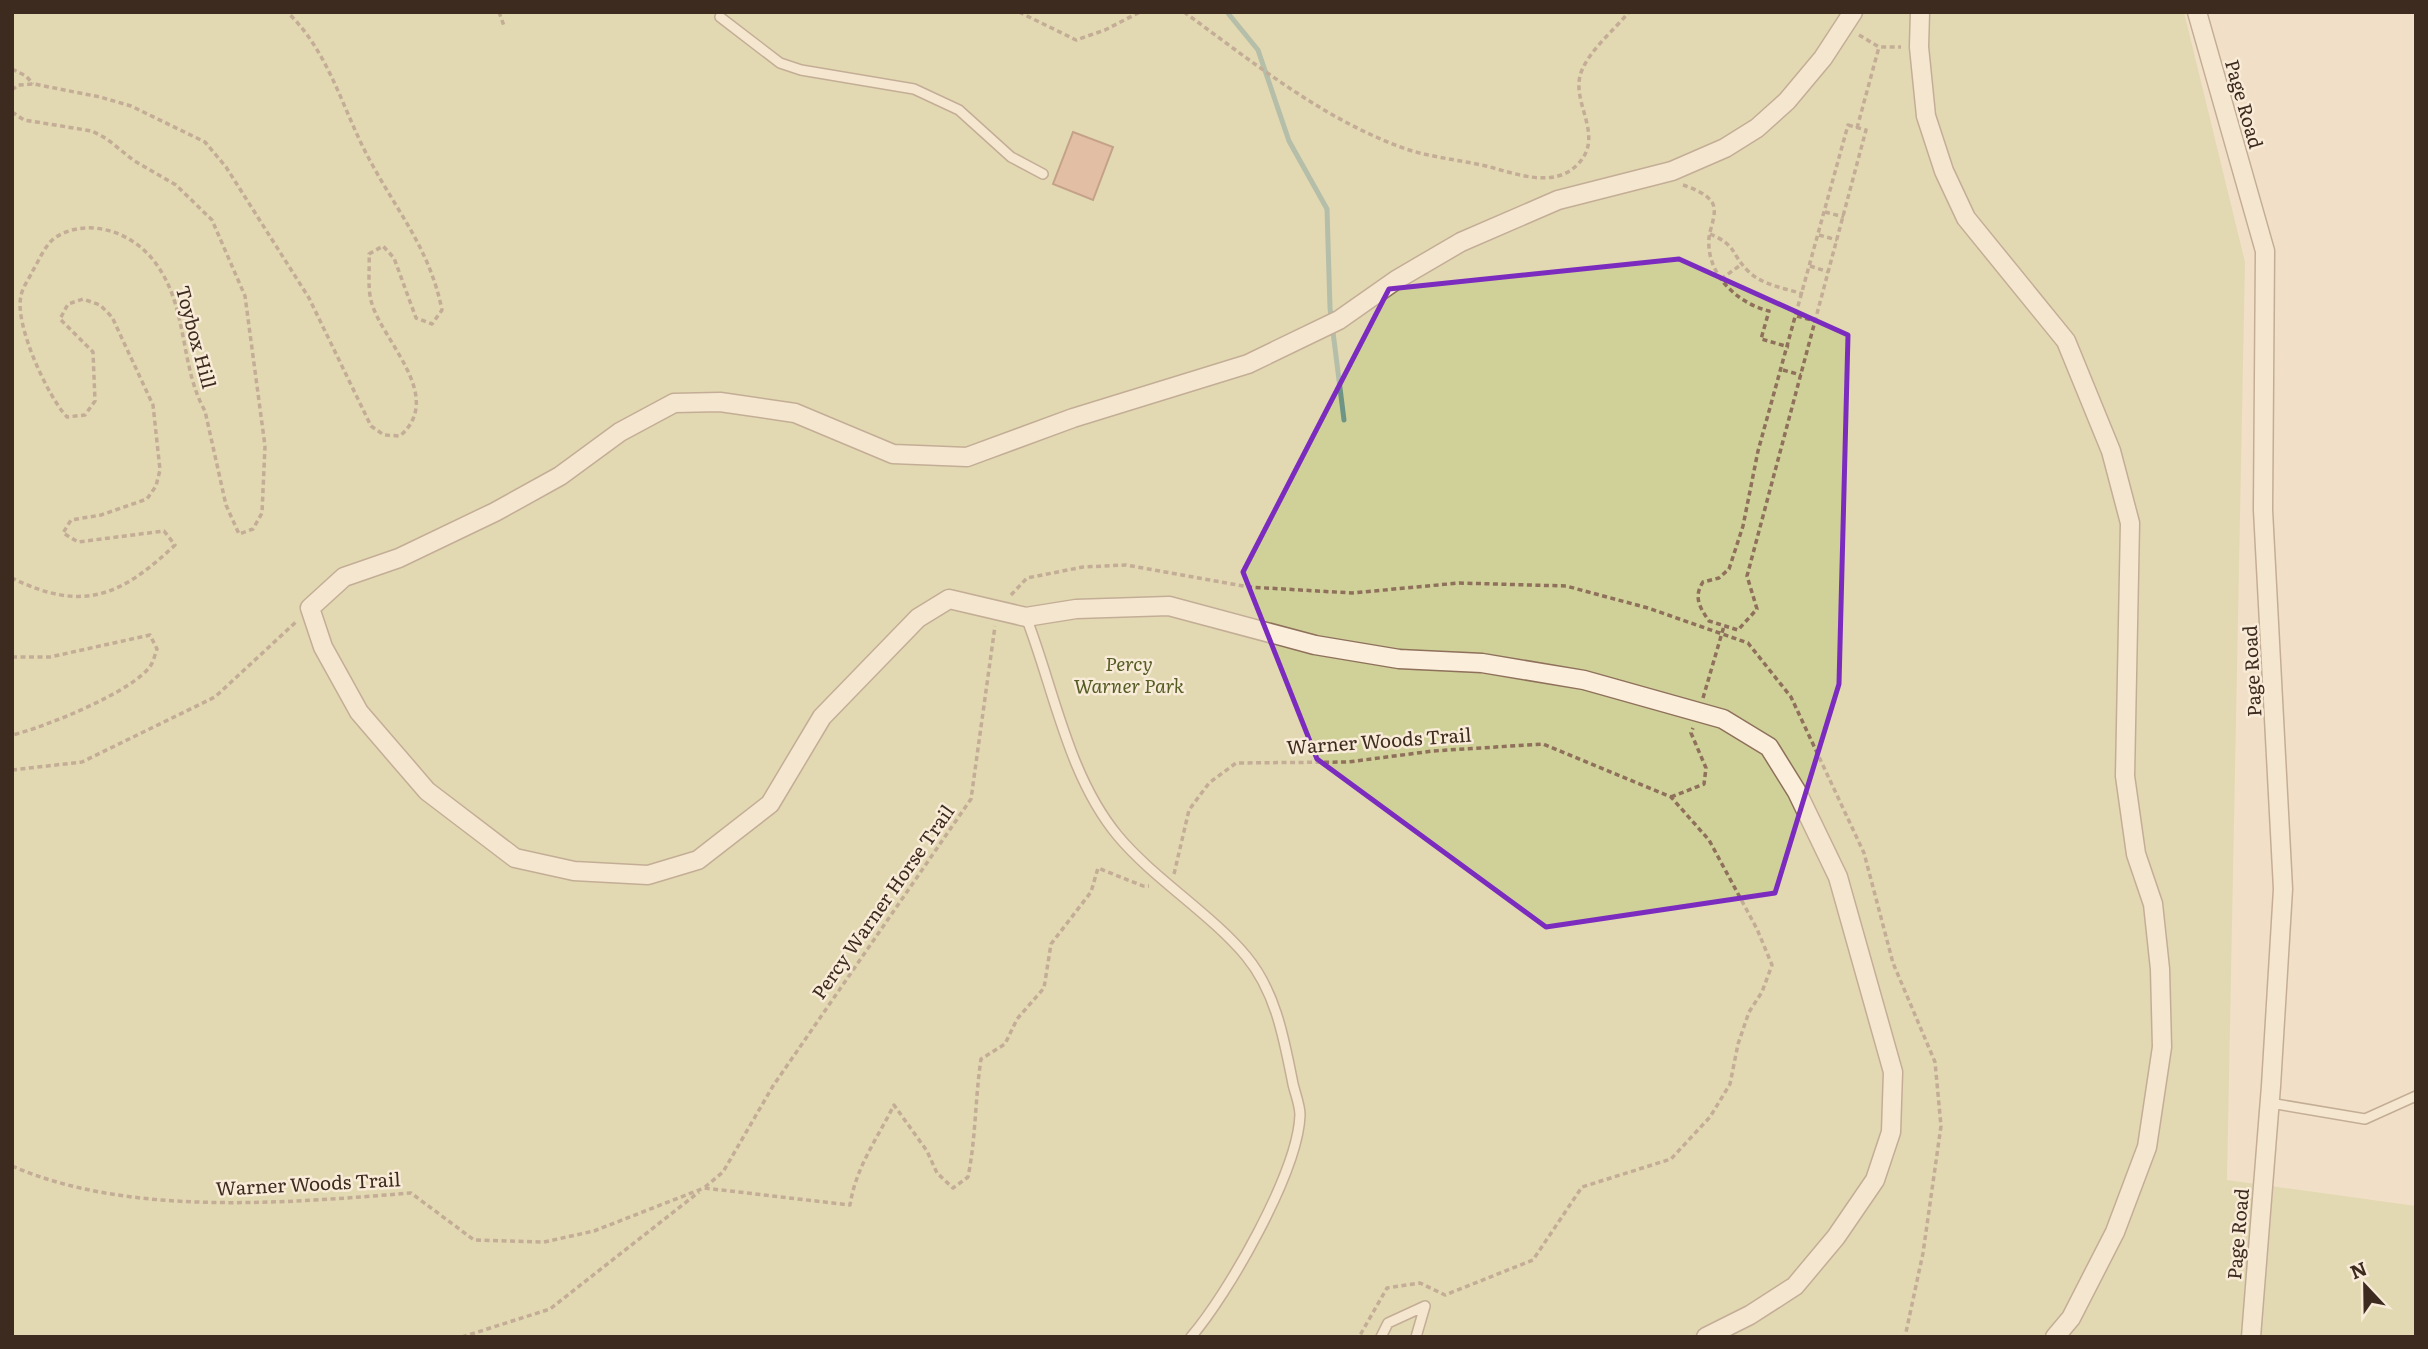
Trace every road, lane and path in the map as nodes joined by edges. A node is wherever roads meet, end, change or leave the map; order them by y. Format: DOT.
graph roads {
  1 [pos="287,12"];
  2 [pos="499,12"];
  3 [pos="1019,12"];
  4 [pos="1140,12"];
  5 [pos="1184,12"];
  6 [pos="1629,12"];
  7 [pos="1920,12"];
  8 [pos="2197,12"];
  9 [pos="720,17"];
  10 [pos="1849,19"];
  11 [pos="504,26"];
  12 [pos="1879,47"];
  13 [pos="1919,47"];
  14 [pos="12,69"];
  15 [pos="34,84"];
  16 [pos="12,90"];
  17 [pos="12,112"];
  18 [pos="1857,128"];
  19 [pos="1043,174"];
  20 [pos="1658,175"];
  21 [pos="1825,212"];
  22 [pos="1844,217"];
  23 [pos="1710,234"];
  24 [pos="1819,235"];
  25 [pos="1837,240"];
  26 [pos="1742,264"];
  27 [pos="1810,266"];
  28 [pos="1829,272"];
  29 [pos="1721,279"];
  30 [pos="1803,294"];
  31 [pos="1797,316"];
  32 [pos="1816,321"];
  33 [pos="1789,347"];
  34 [pos="1783,370"];
  35 [pos="1801,375"];
  36 [pos="12,578"];
  37 [pos="310,608"];
  38 [pos="998,610"];
  39 [pos="1026,617"];
  40 [pos="1724,626"];
  41 [pos="1722,634"];
  42 [pos="12,657"];
  43 [pos="1698,712"];
  44 [pos="12,735"];
  45 [pos="12,770"];
  46 [pos="1671,797"];
  47 [pos="1167,881"];
  48 [pos="2416,1096"];
  49 [pos="2270,1103"];
  50 [pos="12,1166"];
  51 [pos="704,1188"];
  52 [pos="462,1337"];
  53 [pos="1191,1337"];
  54 [pos="1359,1337"];
  55 [pos="1381,1337"];
  56 [pos="1416,1337"];
  57 [pos="1706,1337"];
  58 [pos="1905,1337"];
  59 [pos="2055,1337"];
  60 [pos="2251,1337"];
  1 -- 15 [label="path"];
  2 -- 11 [label="path"];
  3 -- 4 [label="path"];
  5 -- 6 [label="path"];
  7 -- 13 [label="street"];
  8 -- 49 [label="street, Page Road"];
  9 -- 19 [label="lane"];
  10 -- 12 [label="path"];
  10 -- 20 [label="street"];
  12 -- 13 [label="path"];
  12 -- 18 [label="path"];
  13 -- 59 [label="street"];
  14 -- 15 [label="path"];
  15 -- 16 [label="path"];
  17 -- 36 [label="path, Toybox Hill"];
  18 -- 21 [label="path"];
  18 -- 22 [label="path"];
  20 -- 23 [label="path"];
  20 -- 37 [label="street"];
  21 -- 22 [label="path"];
  21 -- 24 [label="path"];
  22 -- 25 [label="path"];
  23 -- 26 [label="path"];
  23 -- 29 [label="path"];
  24 -- 25 [label="path"];
  24 -- 27 [label="path"];
  25 -- 28 [label="path"];
  26 -- 29 [label="path"];
  26 -- 30 [label="path"];
  27 -- 28 [label="path"];
  27 -- 30 [label="path"];
  28 -- 32 [label="path"];
  29 -- 33 [label="path"];
  30 -- 31 [label="path"];
  31 -- 32 [label="path"];
  31 -- 33 [label="path"];
  32 -- 35 [label="path"];
  33 -- 34 [label="path"];
  34 -- 35 [label="path"];
  34 -- 40 [label="path"];
  35 -- 40 [label="path"];
  37 -- 38 [label="street"];
  37 -- 45 [label="path"];
  38 -- 39 [label="street"];
  38 -- 41 [label="path"];
  38 -- 51 [label="path, Percy Warner Horse Trail"];
  39 -- 43 [label="street"];
  39 -- 47 [label="lane"];
  40 -- 41 [label="path"];
  41 -- 43 [label="path"];
  41 -- 58 [label="path"];
  42 -- 44 [label="path"];
  43 -- 46 [label="path"];
  43 -- 57 [label="street"];
  46 -- 47 [label="path, Warner Woods Trail"];
  46 -- 54 [label="path, Warner Woods Trail"];
  47 -- 51 [label="path, Warner Woods Trail"];
  47 -- 53 [label="lane"];
  48 -- 49 [label="lane"];
  49 -- 60 [label="street, Page Road"];
  50 -- 51 [label="path, Warner Woods Trail"];
  51 -- 52 [label="path, Percy Warner Horse Trail"];
  55 -- 56 [label="lane"];
}
